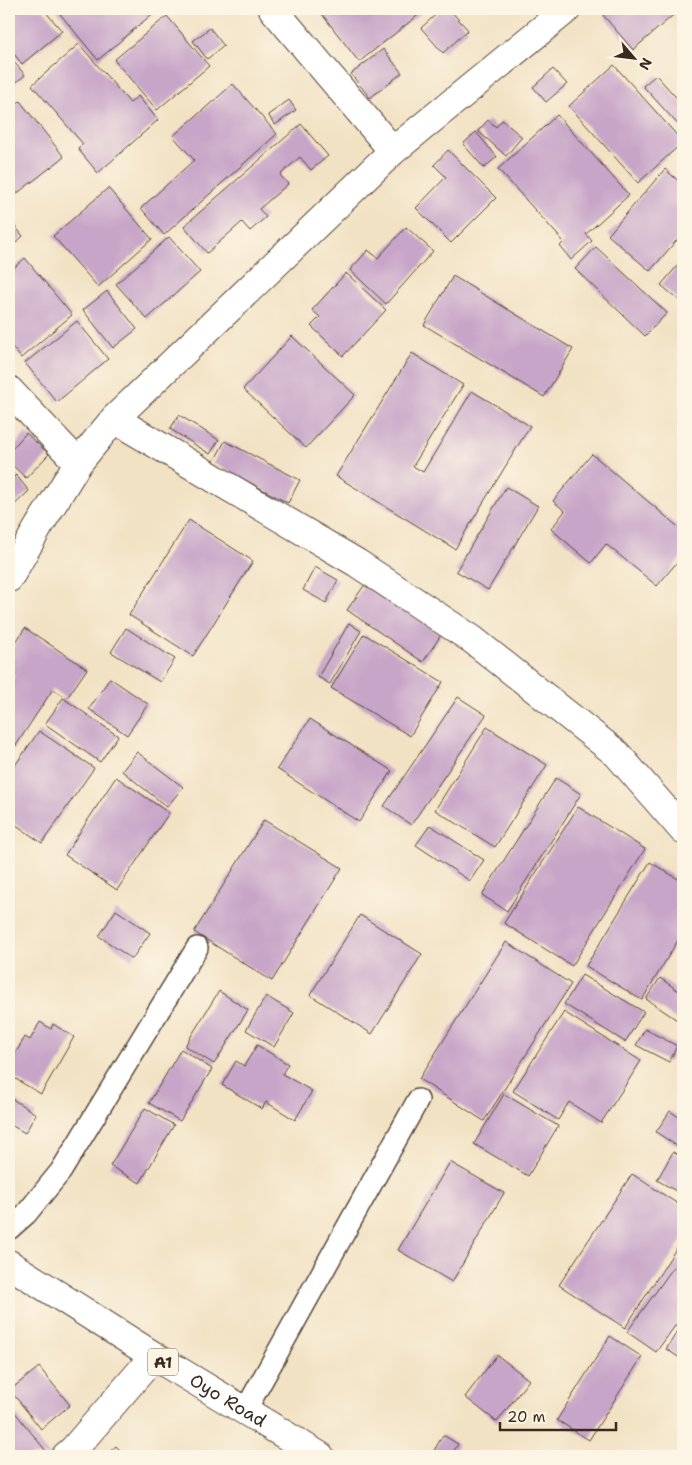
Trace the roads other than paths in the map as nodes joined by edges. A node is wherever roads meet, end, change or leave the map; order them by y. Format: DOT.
graph roads {
  1 [pos="273,9"];
  2 [pos="567,9"];
  3 [pos="393,151"];
  4 [pos="9,390"];
  5 [pos="114,419"];
  6 [pos="78,463"];
  7 [pos="9,578"];
  8 [pos="683,830"];
  9 [pos="197,948"];
  10 [pos="418,1100"];
  11 [pos="9,1229"];
  12 [pos="9,1264"];
  13 [pos="154,1356"];
  14 [pos="245,1411"];
  15 [pos="66,1456"];
  16 [pos="320,1456"];
  1 -- 3 [label="main road"];
  2 -- 3 [label="main road"];
  3 -- 5 [label="main road"];
  4 -- 6 [label="main road"];
  5 -- 6 [label="main road"];
  5 -- 8 [label="main road"];
  6 -- 7 [label="main road"];
  9 -- 11 [label="lane"];
  10 -- 14 [label="lane"];
  12 -- 13 [label="main road, Oyo Road / A1"];
  13 -- 14 [label="main road, Oyo Road / A1"];
  13 -- 15 [label="main road"];
  14 -- 16 [label="main road, Oyo Road / A1"];
}
